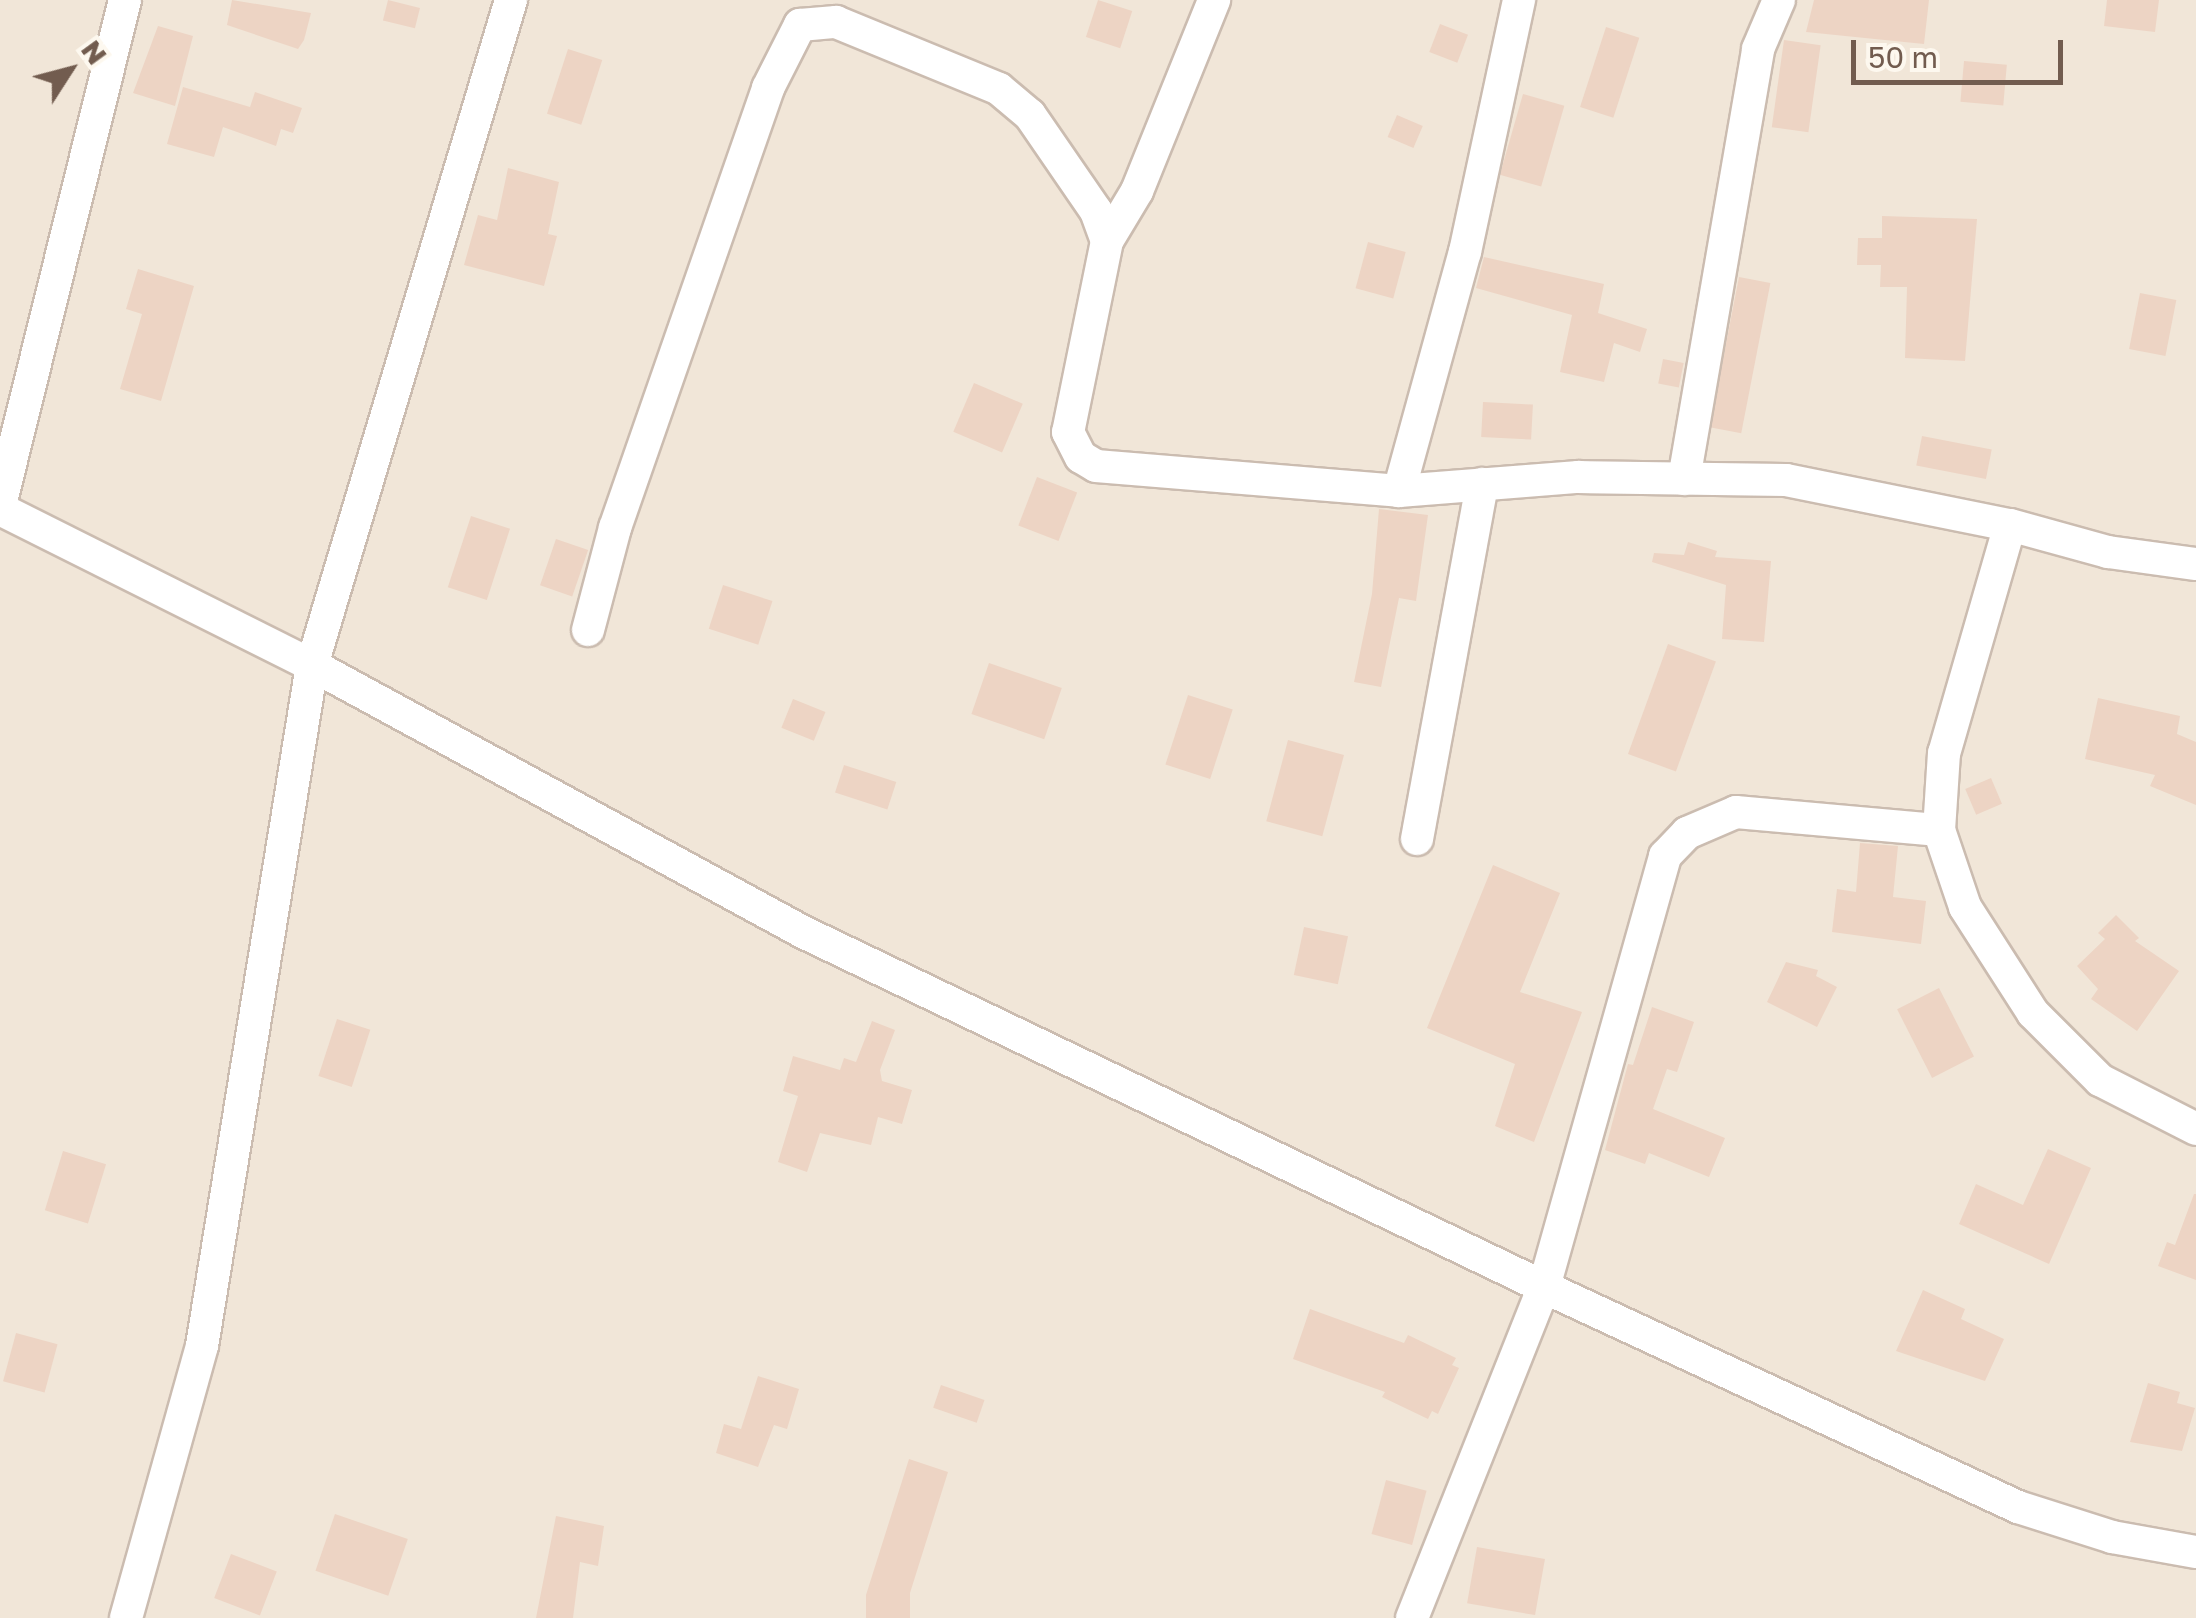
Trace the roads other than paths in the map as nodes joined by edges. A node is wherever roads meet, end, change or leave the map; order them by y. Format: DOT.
graph roads {
  1 [pos="124,0"];
  2 [pos="511,0"];
  3 [pos="1214,0"];
  4 [pos="1520,0"];
  5 [pos="1779,0"];
  6 [pos="1107,241"];
  7 [pos="1684,479"];
  8 [pos="1482,484"];
  9 [pos="1400,492"];
  10 [pos="0,507"];
  11 [pos="2010,525"];
  12 [pos="2196,564"];
  13 [pos="588,630"];
  14 [pos="312,665"];
  15 [pos="1939,830"];
  16 [pos="1417,839"];
  17 [pos="2196,1129"];
  18 [pos="1544,1287"];
  19 [pos="2196,1552"];
  20 [pos="126,1618"];
  21 [pos="1412,1618"];
  1 -- 10 [label="street"];
  2 -- 14 [label="street"];
  3 -- 6 [label="street"];
  4 -- 9 [label="street"];
  5 -- 7 [label="street"];
  6 -- 9 [label="street"];
  6 -- 13 [label="street"];
  7 -- 8 [label="street"];
  7 -- 11 [label="street"];
  8 -- 9 [label="street"];
  8 -- 16 [label="street"];
  10 -- 14 [label="street"];
  11 -- 12 [label="street"];
  11 -- 15 [label="street"];
  14 -- 18 [label="street"];
  14 -- 20 [label="street"];
  15 -- 17 [label="street"];
  15 -- 18 [label="street"];
  18 -- 19 [label="street"];
  18 -- 21 [label="street"];
}
